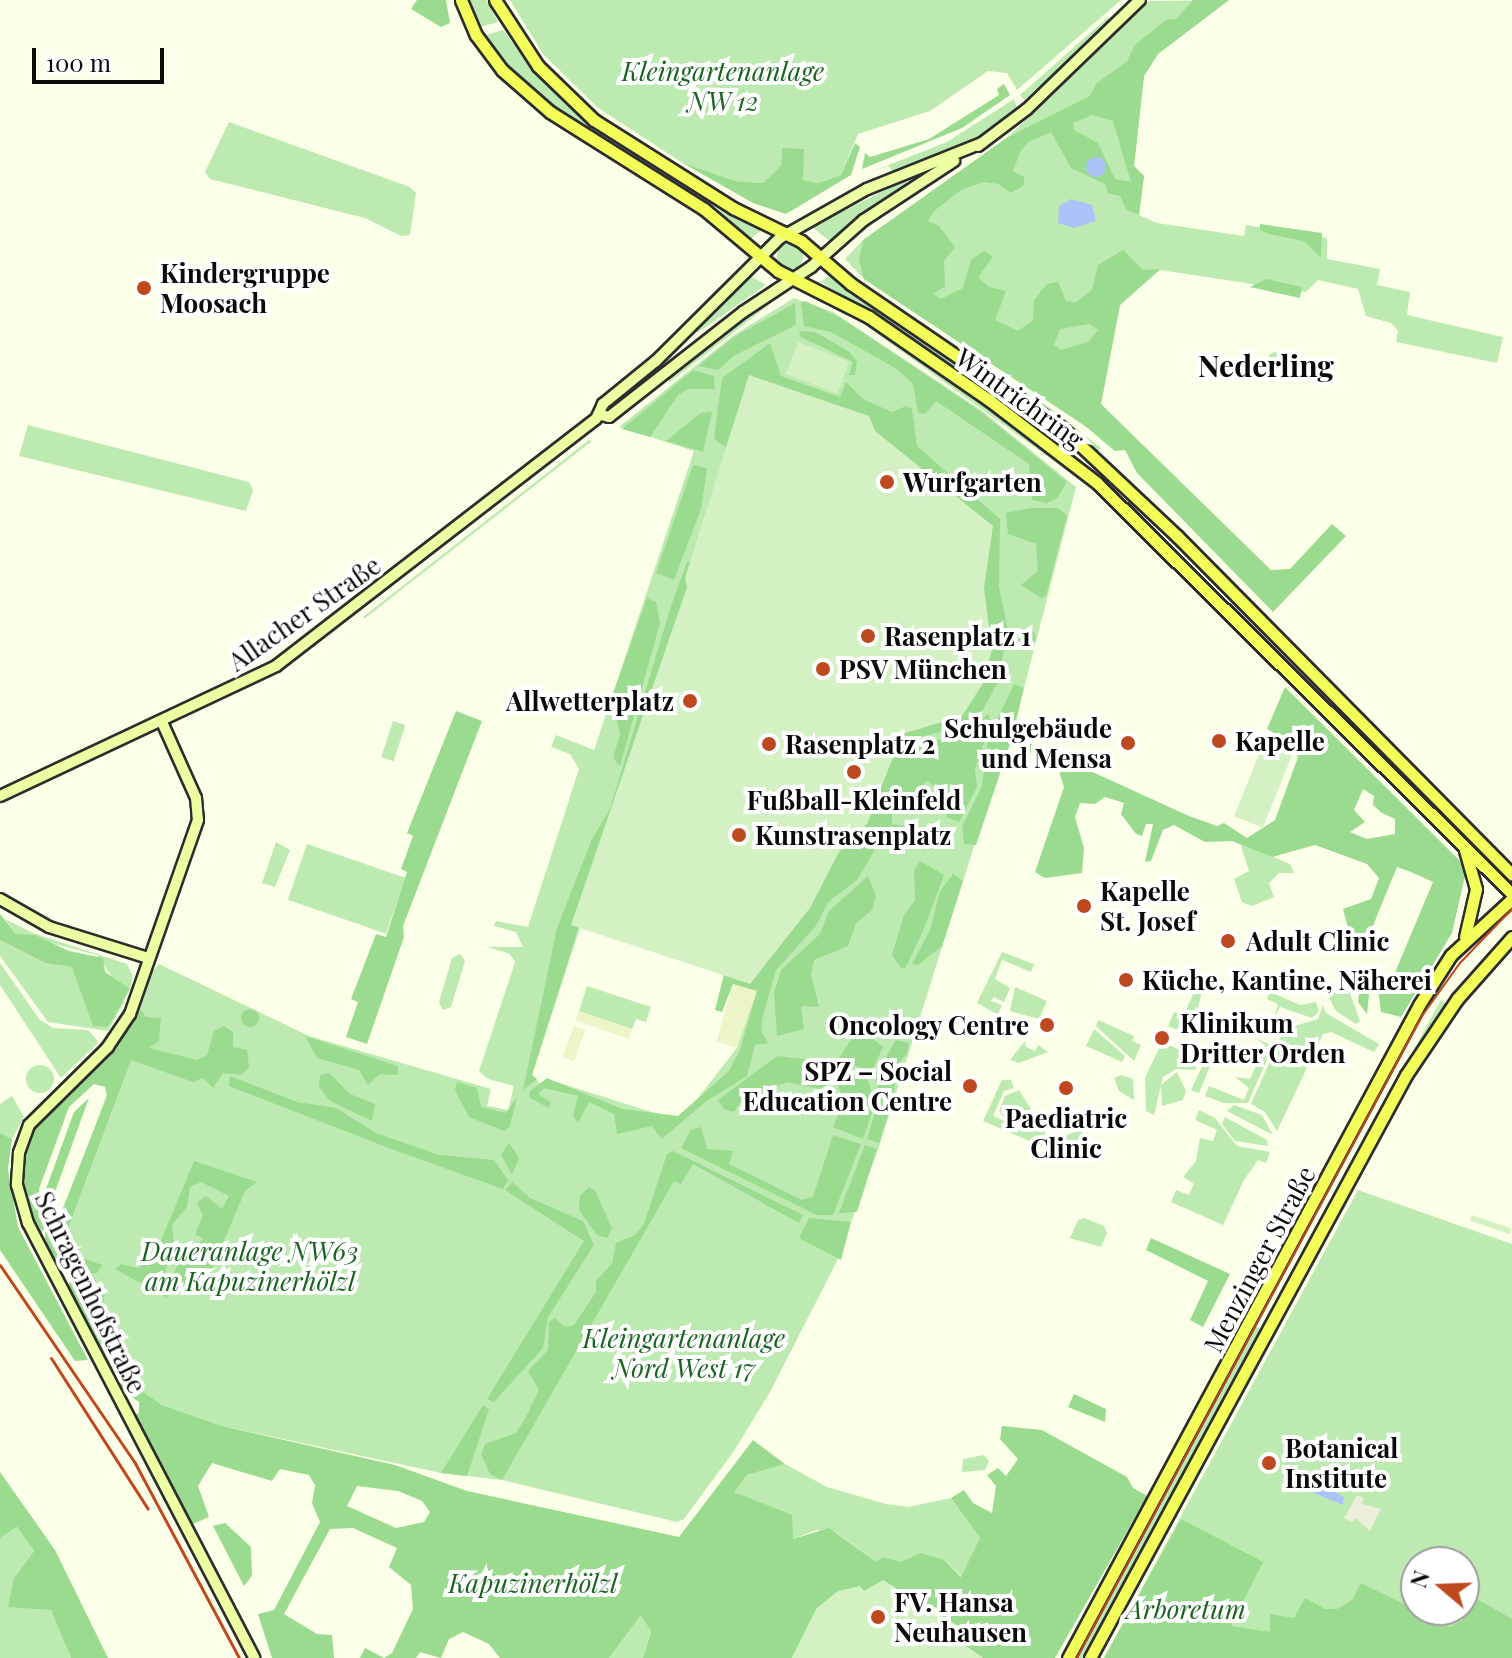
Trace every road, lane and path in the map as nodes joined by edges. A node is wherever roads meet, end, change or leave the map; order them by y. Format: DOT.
graph roads {
  1 [pos="461,0"];
  2 [pos="495,0"];
  3 [pos="1140,0"];
  4 [pos="982,143"];
  5 [pos="787,234"];
  6 [pos="757,256"];
  7 [pos="822,258"];
  8 [pos="795,279"];
  9 [pos="601,415"];
  10 [pos="162,722"];
  11 [pos="0,796"];
  12 [pos="1463,844"];
  13 [pos="1512,874"];
  14 [pos="1512,896"];
  15 [pos="0,899"];
  16 [pos="1512,937"];
  17 [pos="1463,942"];
  18 [pos="148,958"];
  19 [pos="254,1658"];
  20 [pos="1068,1658"];
  21 [pos="1090,1658"];
  1 -- 6 [label="main road, Wintrichring"];
  2 -- 5 [label="main road, Wintrichring"];
  3 -- 4 [label="street"];
  4 -- 5 [label="street, Allacher Straße"];
  4 -- 7 [label="street, Allacher Straße"];
  5 -- 6 [label="street, Allacher Straße"];
  5 -- 7 [label="main road, Wintrichring"];
  6 -- 8 [label="main road, Wintrichring"];
  6 -- 9 [label="street, Allacher Straße"];
  7 -- 8 [label="street, Allacher Straße"];
  7 -- 13 [label="main road, Wintrichring"];
  8 -- 9 [label="street, Allacher Straße"];
  8 -- 12 [label="main road, Wintrichring"];
  9 -- 10 [label="street, Allacher Straße"];
  10 -- 11 [label="street, Allacher Straße"];
  10 -- 18 [label="street, Schragenhofstraße"];
  12 -- 14 [label="main road, Wintrichring"];
  12 -- 17 [label="main road"];
  14 -- 17 [label="main road, Menzinger Straße"];
  15 -- 18 [label="street"];
  16 -- 21 [label="main road, Menzinger Straße"];
  17 -- 20 [label="main road, Menzinger Straße"];
  18 -- 19 [label="street, Schragenhofstraße"];
}
